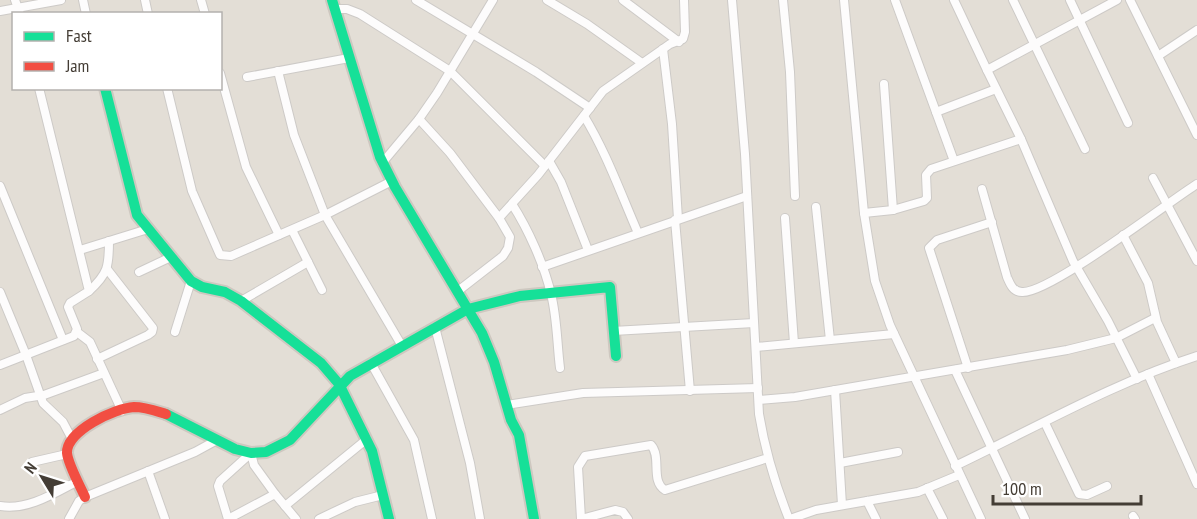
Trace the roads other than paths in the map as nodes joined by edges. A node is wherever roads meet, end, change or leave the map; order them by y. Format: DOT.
graph roads {
  1 [pos="61,0"];
  2 [pos="416,0"];
  3 [pos="493,0"];
  4 [pos="547,0"];
  5 [pos="624,0"];
  6 [pos="684,0"];
  7 [pos="732,0"];
  8 [pos="783,0"];
  9 [pos="844,0"];
  10 [pos="895,0"];
  11 [pos="954,0"];
  12 [pos="1013,0"];
  13 [pos="1070,0"];
  14 [pos="1117,0"];
  15 [pos="1130,0"];
  16 [pos="333,5"];
  17 [pos="18,7"];
  18 [pos="0,11"];
  19 [pos="1079,20"];
  20 [pos="1194,32"];
  21 [pos="473,34"];
  22 [pos="679,42"];
  23 [pos="1197,43"];
  24 [pos="1035,44"];
  25 [pos="663,49"];
  26 [pos="1158,56"];
  27 [pos="349,58"];
  28 [pos="642,63"];
  29 [pos="987,70"];
  30 [pos="278,71"];
  31 [pos="450,71"];
  32 [pos="247,77"];
  33 [pos="222,80"];
  34 [pos="884,84"];
  35 [pos="996,89"];
  36 [pos="40,90"];
  37 [pos="106,90"];
  38 [pos="167,90"];
  39 [pos="590,108"];
  40 [pos="936,112"];
  41 [pos="584,116"];
  42 [pos="419,119"];
  43 [pos="1128,123"];
  44 [pos="1197,135"];
  45 [pos="1022,139"];
  46 [pos="1085,150"];
  47 [pos="954,161"];
  48 [pos="383,162"];
  49 [pos="547,164"];
  50 [pos="1154,178"];
  51 [pos="392,181"];
  52 [pos="1197,184"];
  53 [pos="0,186"];
  54 [pos="982,189"];
  55 [pos="747,196"];
  56 [pos="795,196"];
  57 [pos="512,204"];
  58 [pos="1167,205"];
  59 [pos="816,207"];
  60 [pos="893,210"];
  61 [pos="864,213"];
  62 [pos="325,215"];
  63 [pos="499,218"];
  64 [pos="785,218"];
  65 [pos="677,220"];
  66 [pos="992,222"];
  67 [pos="148,229"];
  68 [pos="292,230"];
  69 [pos="638,233"];
  70 [pos="279,235"];
  71 [pos="1123,235"];
  72 [pos="109,241"];
  73 [pos="80,250"];
  74 [pos="588,250"];
  75 [pos="171,257"];
  76 [pos="1197,261"];
  77 [pos="308,262"];
  78 [pos="1076,266"];
  79 [pos="542,267"];
  80 [pos="107,269"];
  81 [pos="139,272"];
  82 [pos="191,281"];
  83 [pos="322,290"];
  84 [pos="88,291"];
  85 [pos="458,291"];
  86 [pos="0,292"];
  87 [pos="551,293"];
  88 [pos="242,301"];
  89 [pos="468,309"];
  90 [pos="1155,318"];
  91 [pos="754,323"];
  92 [pos="435,327"];
  93 [pos="686,327"];
  94 [pos="614,331"];
  95 [pos="77,332"];
  96 [pos="175,332"];
  97 [pos="894,334"];
  98 [pos="1116,338"];
  99 [pos="63,340"];
  100 [pos="830,340"];
  101 [pos="794,343"];
  102 [pos="402,346"];
  103 [pos="756,347"];
  104 [pos="26,354"];
  105 [pos="616,356"];
  106 [pos="1197,356"];
  107 [pos="98,359"];
  108 [pos="371,363"];
  109 [pos="1176,363"];
  110 [pos="0,365"];
  111 [pos="560,368"];
  112 [pos="968,368"];
  113 [pos="955,370"];
  114 [pos="104,373"];
  115 [pos="1148,374"];
  116 [pos="914,377"];
  117 [pos="1137,379"];
  118 [pos="339,384"];
  119 [pos="758,388"];
  120 [pos="835,390"];
  121 [pos="690,391"];
  122 [pos="40,396"];
  123 [pos="759,400"];
  124 [pos="506,405"];
  125 [pos="0,410"];
  126 [pos="122,411"];
  127 [pos="1045,423"];
  128 [pos="72,439"];
  129 [pos="367,439"];
  130 [pos="217,440"];
  131 [pos="992,449"];
  132 [pos="898,452"];
  133 [pos="250,453"];
  134 [pos="67,454"];
  135 [pos="768,458"];
  136 [pos="32,462"];
  137 [pos="840,463"];
  138 [pos="956,466"];
  139 [pos="148,471"];
  140 [pos="959,475"];
  141 [pos="78,481"];
  142 [pos="1197,484"];
  143 [pos="1107,486"];
  144 [pos="927,488"];
  145 [pos="275,494"];
  146 [pos="383,495"];
  147 [pos="85,497"];
  148 [pos="867,501"];
  149 [pos="843,505"];
  150 [pos="0,506"];
  151 [pos="285,506"];
  152 [pos="69,519"];
  153 [pos="165,519"];
  154 [pos="228,519"];
  155 [pos="296,519"];
  156 [pos="319,519"];
  157 [pos="389,519"];
  158 [pos="432,519"];
  159 [pos="480,519"];
  160 [pos="534,519"];
  161 [pos="581,519"];
  162 [pos="628,519"];
  163 [pos="789,519"];
  164 [pos="876,519"];
  165 [pos="943,519"];
  166 [pos="981,519"];
  167 [pos="1025,519"];
  1 -- 17 [label="street"];
  2 -- 21 [label="street"];
  3 -- 21 [label="street"];
  4 -- 28 [label="street"];
  5 -- 22 [label="street"];
  6 -- 22 [label="street"];
  7 -- 55 [label="street"];
  8 -- 56 [label="street"];
  9 -- 61 [label="street"];
  10 -- 40 [label="street"];
  11 -- 29 [label="street"];
  12 -- 24 [label="street"];
  13 -- 19 [label="street"];
  14 -- 19 [label="street"];
  15 -- 26 [label="street"];
  16 -- 27 [label="street"];
  16 -- 31 [label="street"];
  17 -- 18 [label="street"];
  19 -- 24 [label="street"];
  19 -- 43 [label="street"];
  20 -- 23 [label="street"];
  20 -- 26 [label="street"];
  21 -- 31 [label="street"];
  21 -- 39 [label="street"];
  22 -- 25 [label="street"];
  24 -- 29 [label="street"];
  24 -- 46 [label="street"];
  25 -- 28 [label="street"];
  25 -- 65 [label="street"];
  26 -- 44 [label="street"];
  27 -- 30 [label="street"];
  27 -- 48 [label="street"];
  28 -- 39 [label="street"];
  29 -- 35 [label="street"];
  30 -- 32 [label="street"];
  30 -- 62 [label="street"];
  31 -- 42 [label="street"];
  31 -- 49 [label="street"];
  33 -- 70 [label="street"];
  34 -- 60 [label="street"];
  35 -- 40 [label="street"];
  35 -- 45 [label="street"];
  36 -- 73 [label="street"];
  37 -- 67 [label="street"];
  38 -- 70 [label="street"];
  39 -- 41 [label="street"];
  40 -- 47 [label="street"];
  41 -- 49 [label="street"];
  41 -- 69 [label="street"];
  42 -- 48 [label="street"];
  42 -- 63 [label="street"];
  45 -- 47 [label="street"];
  45 -- 78 [label="street"];
  47 -- 60 [label="street"];
  48 -- 51 [label="street"];
  49 -- 57 [label="street"];
  49 -- 74 [label="street"];
  50 -- 58 [label="street"];
  51 -- 62 [label="street"];
  51 -- 85 [label="street"];
  52 -- 58 [label="street"];
  53 -- 99 [label="street"];
  54 -- 66 [label="street"];
  55 -- 65 [label="street"];
  55 -- 91 [label="street"];
  57 -- 63 [label="street"];
  57 -- 79 [label="street"];
  58 -- 71 [label="street"];
  58 -- 76 [label="street"];
  59 -- 100 [label="street"];
  60 -- 61 [label="street"];
  61 -- 97 [label="street"];
  62 -- 68 [label="street"];
  62 -- 102 [label="street"];
  63 -- 85 [label="street"];
  64 -- 101 [label="street"];
  65 -- 69 [label="street"];
  65 -- 93 [label="street"];
  66 -- 78 [label="street"];
  66 -- 112 [label="street"];
  67 -- 72 [label="street"];
  67 -- 75 [label="street"];
  68 -- 70 [label="street"];
  68 -- 77 [label="street"];
  69 -- 74 [label="street"];
  71 -- 78 [label="street"];
  71 -- 90 [label="street"];
  72 -- 73 [label="street"];
  72 -- 80 [label="street"];
  73 -- 84 [label="street"];
  74 -- 79 [label="street"];
  75 -- 81 [label="street"];
  75 -- 82 [label="street"];
  77 -- 83 [label="street"];
  77 -- 88 [label="street"];
  78 -- 98 [label="street"];
  79 -- 87 [label="street"];
  80 -- 84 [label="street"];
  80 -- 107 [label="street"];
  82 -- 88 [label="street"];
  82 -- 96 [label="street"];
  84 -- 95 [label="street"];
  85 -- 89 [label="street"];
  86 -- 104 [label="street"];
  87 -- 89 [label="street"];
  87 -- 94 [label="street"];
  87 -- 111 [label="street"];
  88 -- 118 [label="street"];
  89 -- 92 [label="street"];
  89 -- 124 [label="street"];
  90 -- 98 [label="street"];
  90 -- 109 [label="street"];
  91 -- 93 [label="street"];
  91 -- 103 [label="street"];
  92 -- 102 [label="street"];
  92 -- 159 [label="street"];
  93 -- 94 [label="street"];
  93 -- 121 [label="street"];
  94 -- 105 [label="street"];
  95 -- 99 [label="street"];
  95 -- 107 [label="street"];
  97 -- 100 [label="street"];
  97 -- 116 [label="street"];
  98 -- 112 [label="street"];
  98 -- 117 [label="street"];
  99 -- 104 [label="street"];
  100 -- 101 [label="street"];
  101 -- 103 [label="street"];
  102 -- 108 [label="street"];
  103 -- 119 [label="street"];
  104 -- 110 [label="street"];
  104 -- 122 [label="street"];
  106 -- 109 [label="street"];
  107 -- 114 [label="street"];
  108 -- 118 [label="street"];
  108 -- 158 [label="street"];
  109 -- 115 [label="street"];
  112 -- 113 [label="street"];
  113 -- 116 [label="street"];
  113 -- 131 [label="street"];
  114 -- 122 [label="street"];
  114 -- 126 [label="street"];
  115 -- 117 [label="street"];
  115 -- 142 [label="street"];
  116 -- 120 [label="street"];
  116 -- 138 [label="street"];
  117 -- 127 [label="street"];
  118 -- 129 [label="street"];
  118 -- 133 [label="street"];
  119 -- 121 [label="street"];
  119 -- 123 [label="street"];
  120 -- 123 [label="street"];
  120 -- 137 [label="street"];
  121 -- 124 [label="street"];
  122 -- 125 [label="street"];
  122 -- 128 [label="street"];
  123 -- 135 [label="street"];
  124 -- 160 [label="street"];
  126 -- 128 [label="street"];
  126 -- 130 [label="street"];
  127 -- 131 [label="street"];
  127 -- 143 [label="street"];
  128 -- 134 [label="street"];
  129 -- 146 [label="street"];
  129 -- 151 [label="street"];
  130 -- 133 [label="street"];
  130 -- 139 [label="street"];
  131 -- 138 [label="street"];
  131 -- 167 [label="street"];
  132 -- 137 [label="street"];
  133 -- 145 [label="street"];
  133 -- 154 [label="street"];
  134 -- 136 [label="street"];
  134 -- 141 [label="street"];
  135 -- 161 [label="street"];
  135 -- 163 [label="street"];
  137 -- 149 [label="street"];
  138 -- 140 [label="street"];
  139 -- 147 [label="street"];
  139 -- 153 [label="street"];
  140 -- 144 [label="street"];
  140 -- 166 [label="street"];
  141 -- 147 [label="street"];
  141 -- 150 [label="street"];
  144 -- 148 [label="street"];
  144 -- 165 [label="street"];
  145 -- 151 [label="street"];
  145 -- 154 [label="street"];
  146 -- 156 [label="street"];
  146 -- 157 [label="street"];
  147 -- 152 [label="street"];
  148 -- 149 [label="street"];
  148 -- 164 [label="street"];
  149 -- 163 [label="street"];
  151 -- 155 [label="street"];
  161 -- 162 [label="street"];
}
